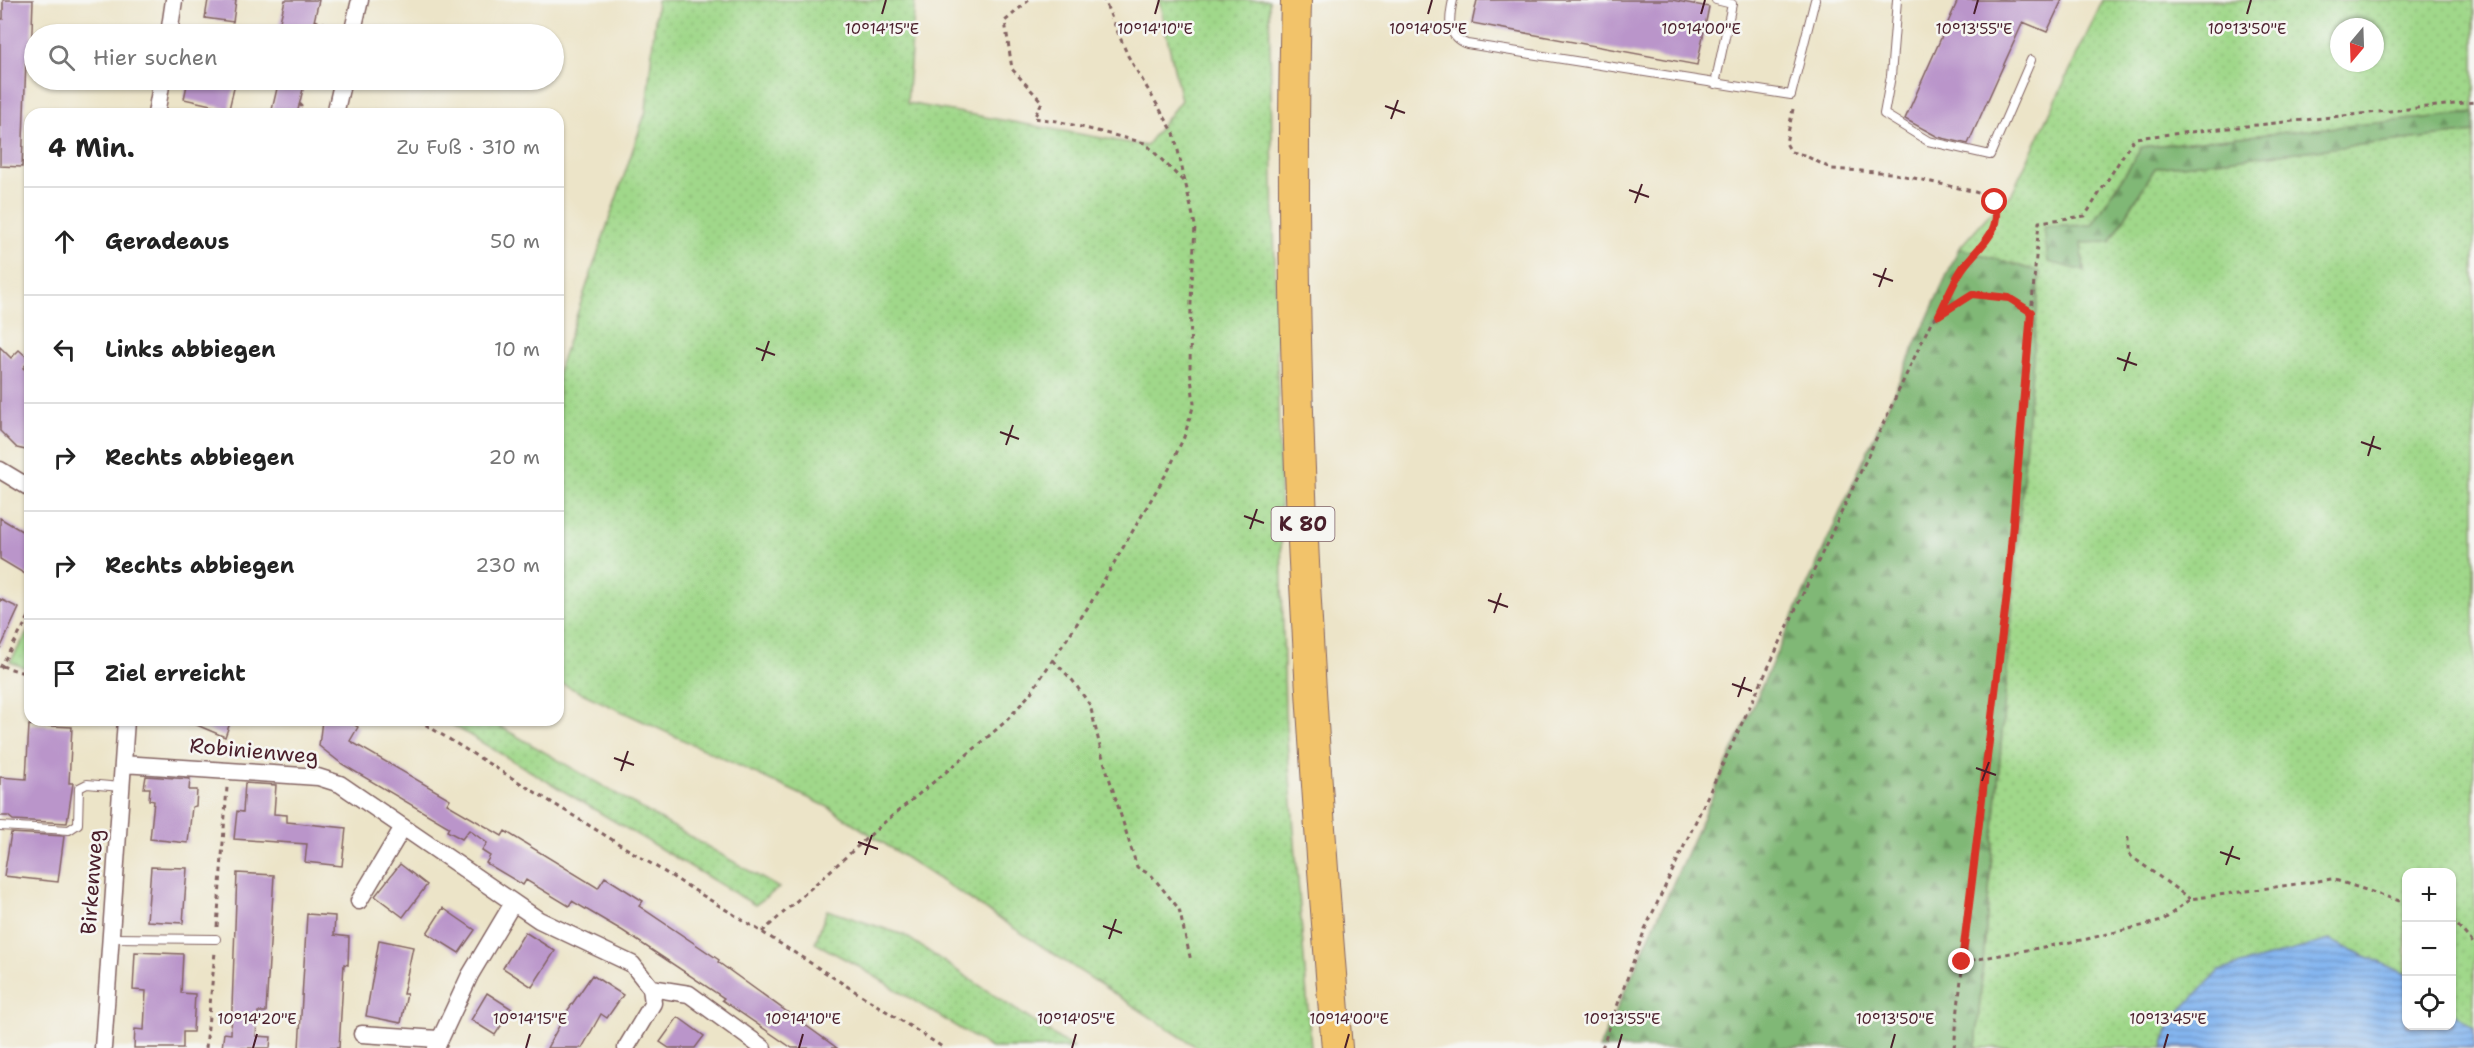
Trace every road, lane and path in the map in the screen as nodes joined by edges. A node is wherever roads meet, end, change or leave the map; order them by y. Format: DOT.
graph roads {
  1 [pos="174,0"];
  2 [pos="360,0"];
  3 [pos="1029,0"];
  4 [pos="1104,0"];
  5 [pos="1296,0"];
  6 [pos="1454,0"];
  7 [pos="1716,0"];
  8 [pos="1815,0"];
  9 [pos="1897,0"];
  10 [pos="314,21"];
  11 [pos="170,24"];
  12 [pos="324,24"];
  13 [pos="351,24"];
  14 [pos="2031,60"];
  15 [pos="1715,84"];
  16 [pos="160,90"];
  17 [pos="341,90"];
  18 [pos="1791,95"];
  19 [pos="2474,102"];
  20 [pos="299,104"];
  21 [pos="157,108"];
  22 [pos="302,108"];
  23 [pos="336,108"];
  24 [pos="1186,184"];
  25 [pos="2031,312"];
  26 [pos="1939,315"];
  27 [pos="0,470"];
  28 [pos="24,484"];
  29 [pos="24,625"];
  30 [pos="1053,660"];
  31 [pos="0,666"];
  32 [pos="24,673"];
  33 [pos="126,726"];
  34 [pos="428,726"];
  35 [pos="123,764"];
  36 [pos="228,771"];
  37 [pos="121,787"];
  38 [pos="0,826"];
  39 [pos="403,827"];
  40 [pos="2128,837"];
  41 [pos="2190,899"];
  42 [pos="359,901"];
  43 [pos="2402,902"];
  44 [pos="513,903"];
  45 [pos="2454,922"];
  46 [pos="762,932"];
  47 [pos="111,939"];
  48 [pos="216,939"];
  49 [pos="2474,944"];
  50 [pos="1191,961"];
  51 [pos="1962,962"];
  52 [pos="651,988"];
  53 [pos="362,1034"];
  54 [pos="437,1043"];
  55 [pos="103,1048"];
  56 [pos="206,1048"];
  57 [pos="626,1048"];
  58 [pos="763,1048"];
  59 [pos="944,1048"];
  60 [pos="1337,1048"];
  61 [pos="1602,1048"];
  62 [pos="1954,1048"];
  1 -- 11 [label="street"];
  2 -- 13 [label="street"];
  3 -- 24 [label="path"];
  4 -- 24 [label="path"];
  5 -- 60 [label="highway, K 80"];
  6 -- 15 [label="lane"];
  7 -- 15 [label="lane"];
  8 -- 18 [label="lane"];
  9 -- 14 [label="lane"];
  10 -- 12 [label="path"];
  15 -- 18 [label="lane"];
  16 -- 21 [label="street"];
  17 -- 23 [label="street"];
  18 -- 26 [label="path"];
  19 -- 25 [label="path"];
  20 -- 22 [label="path"];
  24 -- 30 [label="path"];
  25 -- 26 [label="path"];
  25 -- 51 [label="path"];
  26 -- 61 [label="path"];
  27 -- 28 [label="street"];
  29 -- 31 [label="path"];
  30 -- 46 [label="path"];
  30 -- 50 [label="path"];
  31 -- 32 [label="path"];
  33 -- 35 [label="street, Birkenweg"];
  34 -- 46 [label="path"];
  35 -- 36 [label="street, Robinienweg"];
  35 -- 37 [label="street, Birkenweg"];
  36 -- 39 [label="street, Robinienweg"];
  36 -- 48 [label="path"];
  37 -- 38 [label="lane"];
  37 -- 47 [label="street, Birkenweg"];
  39 -- 42 [label="street"];
  39 -- 44 [label="street, Robinienweg"];
  40 -- 41 [label="path"];
  41 -- 43 [label="path"];
  41 -- 51 [label="path"];
  44 -- 52 [label="street, Robinienweg"];
  44 -- 54 [label="street"];
  45 -- 49 [label="path"];
  46 -- 59 [label="path"];
  47 -- 48 [label="lane"];
  47 -- 55 [label="street, Birkenweg"];
  48 -- 56 [label="path"];
  51 -- 62 [label="path"];
  52 -- 57 [label="street"];
  52 -- 58 [label="street"];
  53 -- 54 [label="street"];
}
